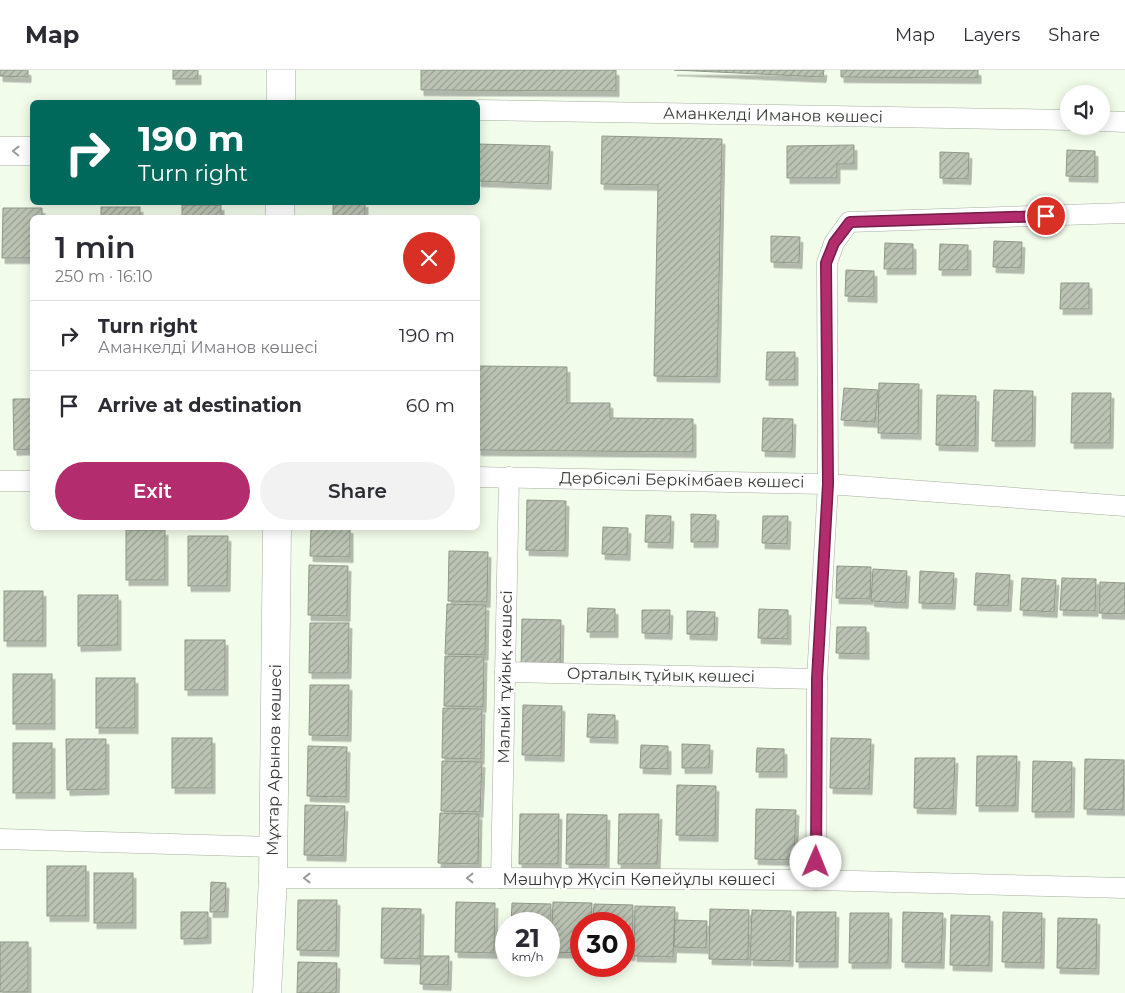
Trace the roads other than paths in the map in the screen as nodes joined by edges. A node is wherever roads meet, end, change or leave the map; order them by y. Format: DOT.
graph roads {
  1 [pos="281,70"];
  2 [pos="281,100"];
  3 [pos="480,110"];
  4 [pos="1060,120"];
  5 [pos="1110,121"];
  6 [pos="1125,122"];
  7 [pos="0,151"];
  8 [pos="30,151"];
  9 [pos="1125,213"];
  10 [pos="480,477"];
  11 [pos="508,477"];
  12 [pos="30,481"];
  13 [pos="0,482"];
  14 [pos="828,484"];
  15 [pos="1125,506"];
  16 [pos="277,530"];
  17 [pos="505,672"];
  18 [pos="817,679"];
  19 [pos="0,839"];
  20 [pos="273,846"];
  21 [pos="273,878"];
  22 [pos="501,878"];
  23 [pos="816,880"];
  24 [pos="1125,888"];
  25 [pos="267,993"];
  1 -- 2 [label="main road"];
  3 -- 4 [label="street, Аманкелді Иманов көшесі"];
  5 -- 6 [label="street"];
  8 -- 7 [label="main road, one-way"];
  9 -- 14 [label="street"];
  10 -- 11 [label="street, Дербісәлі Беркімбаев көшесі"];
  11 -- 14 [label="street, Дербісәлі Беркімбаев көшесі"];
  11 -- 17 [label="street, Малый тұйық көшесі"];
  12 -- 13 [label="street"];
  14 -- 15 [label="street, Дербісәлі Беркімбаев көшесі"];
  14 -- 18 [label="street"];
  16 -- 20 [label="main road, Мұхтар Арынов көшесі"];
  17 -- 18 [label="street, Орталық тұйық көшесі"];
  17 -- 22 [label="street, Малый тұйық көшесі"];
  18 -- 23 [label="street"];
  19 -- 20 [label="street"];
  20 -- 21 [label="main road, Мұхтар Арынов көшесі"];
  22 -- 21 [label="street, Мәшһүр Жүсіп Көпейұлы көшесі, one-way"];
  21 -- 25 [label="main road, Мұхтар Арынов көшесі"];
  22 -- 23 [label="street, Мәшһүр Жүсіп Көпейұлы көшесі"];
  23 -- 24 [label="street, Мәшһүр Жүсіп Көпейұлы көшесі"];
}
